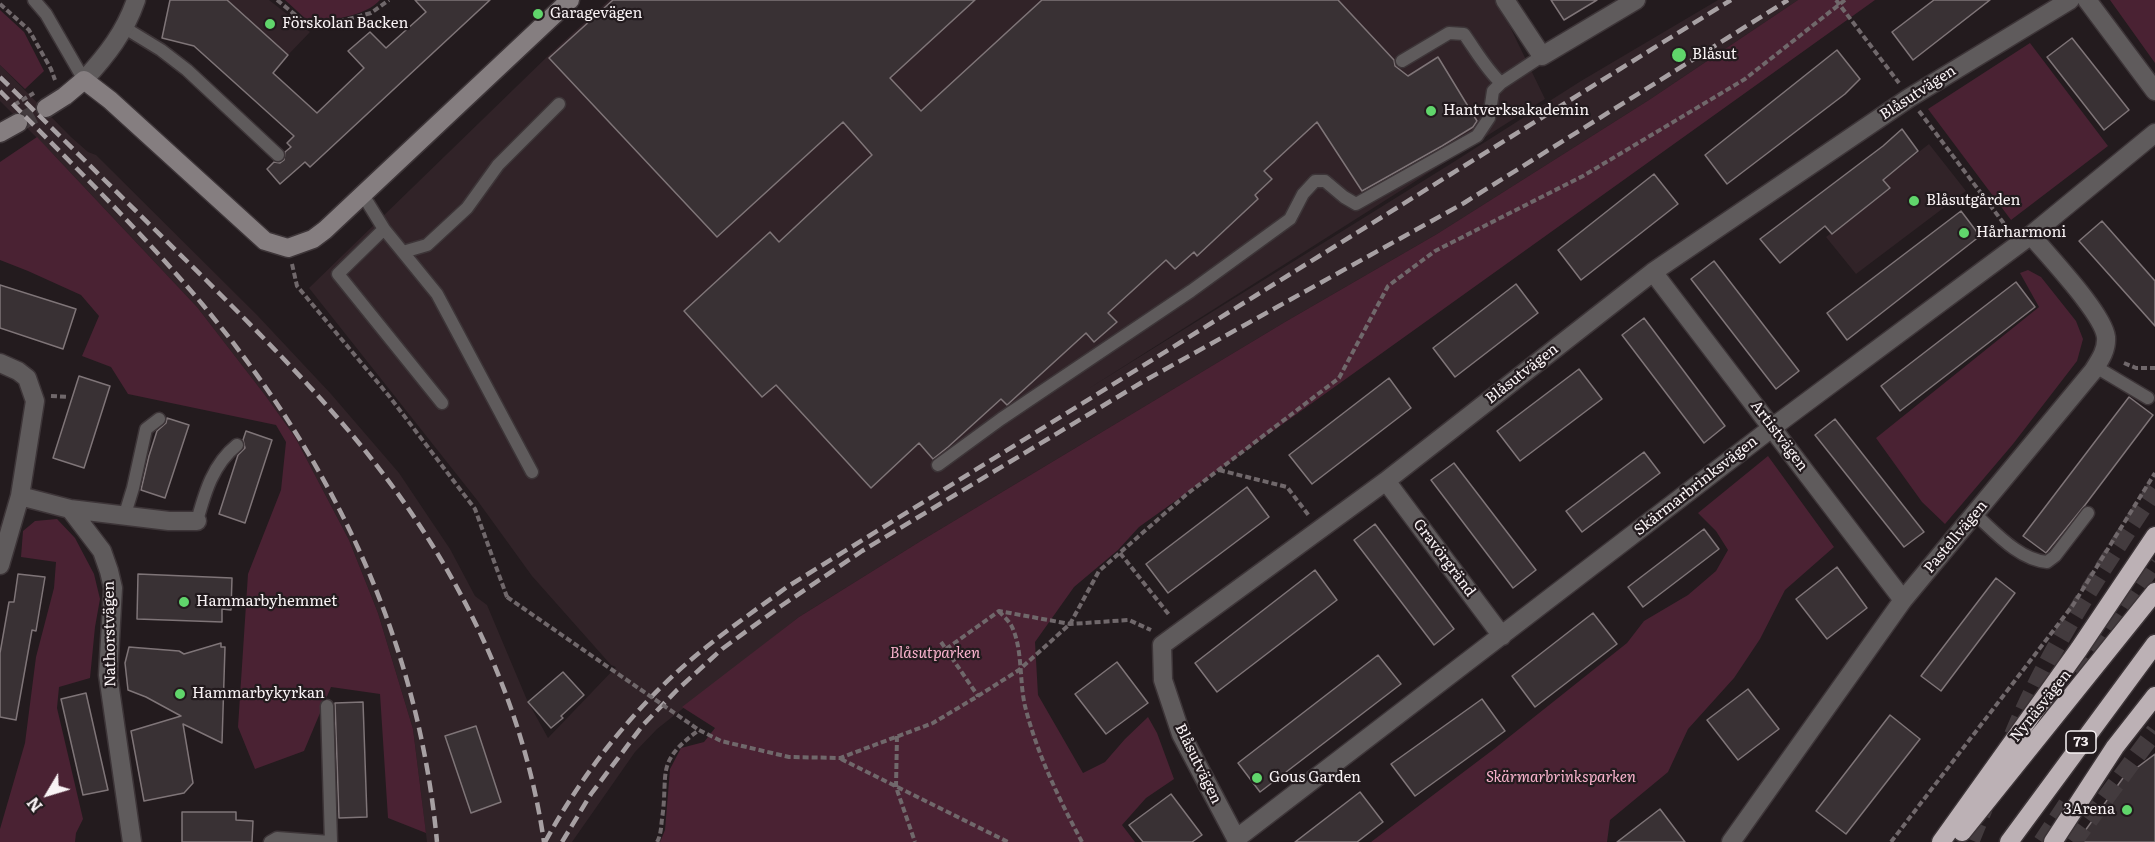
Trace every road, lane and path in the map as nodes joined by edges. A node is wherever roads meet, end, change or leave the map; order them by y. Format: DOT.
graph roads {
  1 [pos="34,0"];
  2 [pos="136,0"];
  3 [pos="277,0"];
  4 [pos="389,0"];
  5 [pos="570,0"];
  6 [pos="1505,0"];
  7 [pos="1636,0"];
  8 [pos="1845,0"];
  9 [pos="2070,0"];
  10 [pos="2087,0"];
  11 [pos="1837,2"];
  12 [pos="0,4"];
  13 [pos="124,28"];
  14 [pos="1542,56"];
  15 [pos="1402,61"];
  16 [pos="55,80"];
  17 [pos="84,80"];
  18 [pos="1501,83"];
  19 [pos="46,86"];
  20 [pos="36,91"];
  21 [pos="2155,91"];
  22 [pos="64,96"];
  23 [pos="1910,98"];
  24 [pos="558,104"];
  25 [pos="46,108"];
  26 [pos="14,115"];
  27 [pos="0,133"];
  28 [pos="2155,133"];
  29 [pos="278,155"];
  30 [pos="363,195"];
  31 [pos="384,229"];
  32 [pos="2025,239"];
  33 [pos="403,252"];
  34 [pos="1653,272"];
  35 [pos="297,286"];
  36 [pos="2100,361"];
  37 [pos="0,363"];
  38 [pos="2155,368"];
  39 [pos="2148,398"];
  40 [pos="442,403"];
  41 [pos="159,419"];
  42 [pos="1773,427"];
  43 [pos="237,445"];
  44 [pos="938,465"];
  45 [pos="1219,470"];
  46 [pos="532,472"];
  47 [pos="2155,473"];
  48 [pos="1386,481"];
  49 [pos="20,496"];
  50 [pos="70,509"];
  51 [pos="2088,513"];
  52 [pos="125,514"];
  53 [pos="1975,514"];
  54 [pos="197,521"];
  55 [pos="1319,530"];
  56 [pos="2155,536"];
  57 [pos="1120,553"];
  58 [pos="0,565"];
  59 [pos="2155,592"];
  60 [pos="1903,600"];
  61 [pos="999,611"];
  62 [pos="1071,624"];
  63 [pos="1182,631"];
  64 [pos="1502,636"];
  65 [pos="941,642"];
  66 [pos="2155,644"];
  67 [pos="1162,645"];
  68 [pos="946,649"];
  69 [pos="1019,669"];
  70 [pos="978,696"];
  71 [pos="2155,696"];
  72 [pos="327,706"];
  73 [pos="699,730"];
  74 [pos="897,736"];
  75 [pos="840,758"];
  76 [pos="896,787"];
  77 [pos="1237,840"];
  78 [pos="132,842"];
  79 [pos="270,842"];
  80 [pos="330,842"];
  81 [pos="657,842"];
  82 [pos="915,842"];
  83 [pos="1008,842"];
  84 [pos="1082,842"];
  85 [pos="1731,842"];
  86 [pos="1891,842"];
  87 [pos="1941,842"];
  88 [pos="1954,842"];
  89 [pos="2009,842"];
  90 [pos="2053,842"];
  1 -- 17 [label="lane"];
  2 -- 13 [label="street"];
  3 -- 4 [label="path"];
  5 -- 30 [label="street"];
  6 -- 14 [label="street"];
  7 -- 14 [label="street"];
  8 -- 11 [label="path"];
  9 -- 23 [label="street, Blåsutvägen"];
  10 -- 21 [label="street"];
  11 -- 23 [label="path"];
  11 -- 45 [label="path"];
  12 -- 16 [label="path"];
  13 -- 17 [label="street"];
  13 -- 29 [label="lane"];
  14 -- 18 [label="lane"];
  15 -- 18 [label="lane"];
  16 -- 19 [label="path"];
  16 -- 22 [label="path"];
  17 -- 22 [label="street"];
  17 -- 30 [label="street"];
  18 -- 44 [label="lane"];
  20 -- 26 [label="path"];
  22 -- 25 [label="street"];
  23 -- 32 [label="path"];
  23 -- 34 [label="street, Blåsutvägen"];
  24 -- 33 [label="lane"];
  26 -- 27 [label="street"];
  28 -- 32 [label="street, Skärmarbrinksvägen"];
  30 -- 31 [label="lane"];
  31 -- 33 [label="lane"];
  31 -- 40 [label="lane"];
  32 -- 36 [label="street"];
  32 -- 42 [label="street, Skärmarbrinksvägen"];
  33 -- 46 [label="lane"];
  34 -- 42 [label="street, Artistvägen"];
  34 -- 48 [label="street, Blåsutvägen"];
  35 -- 73 [label="path, bridge"];
  36 -- 38 [label="path"];
  36 -- 39 [label="lane"];
  36 -- 53 [label="street, Pastellvägen"];
  37 -- 49 [label="street"];
  41 -- 52 [label="lane"];
  42 -- 60 [label="street, Artistvägen"];
  42 -- 64 [label="street, Skärmarbrinksvägen"];
  43 -- 54 [label="lane"];
  45 -- 55 [label="path"];
  45 -- 57 [label="path"];
  47 -- 86 [label="path"];
  48 -- 55 [label="street, Blåsutvägen"];
  48 -- 64 [label="street, Gravörgränd"];
  49 -- 50 [label="street"];
  49 -- 58 [label="street"];
  50 -- 52 [label="street"];
  50 -- 78 [label="street, Nathorstvägen"];
  51 -- 53 [label="lane"];
  52 -- 54 [label="street"];
  53 -- 60 [label="street, Pastellvägen"];
  55 -- 63 [label="street, Blåsutvägen"];
  56 -- 87 [label="highway"];
  57 -- 62 [label="path"];
  57 -- 63 [label="path"];
  59 -- 88 [label="highway, Nynäsvägen / 73"];
  60 -- 85 [label="street, Pastellvägen"];
  61 -- 62 [label="path"];
  61 -- 68 [label="path"];
  61 -- 69 [label="path"];
  62 -- 67 [label="path"];
  62 -- 69 [label="path"];
  63 -- 67 [label="street, Blåsutvägen"];
  64 -- 77 [label="street, Skärmarbrinksvägen"];
  65 -- 68 [label="path"];
  66 -- 89 [label="highway, 73"];
  67 -- 77 [label="street, Blåsutvägen"];
  68 -- 70 [label="path"];
  69 -- 70 [label="path"];
  69 -- 84 [label="path"];
  70 -- 74 [label="path"];
  71 -- 90 [label="highway"];
  72 -- 80 [label="lane"];
  73 -- 75 [label="path"];
  73 -- 81 [label="path"];
  74 -- 75 [label="path"];
  74 -- 76 [label="path"];
  75 -- 76 [label="path"];
  76 -- 82 [label="path"];
  76 -- 83 [label="path"];
  79 -- 80 [label="lane"];
}
